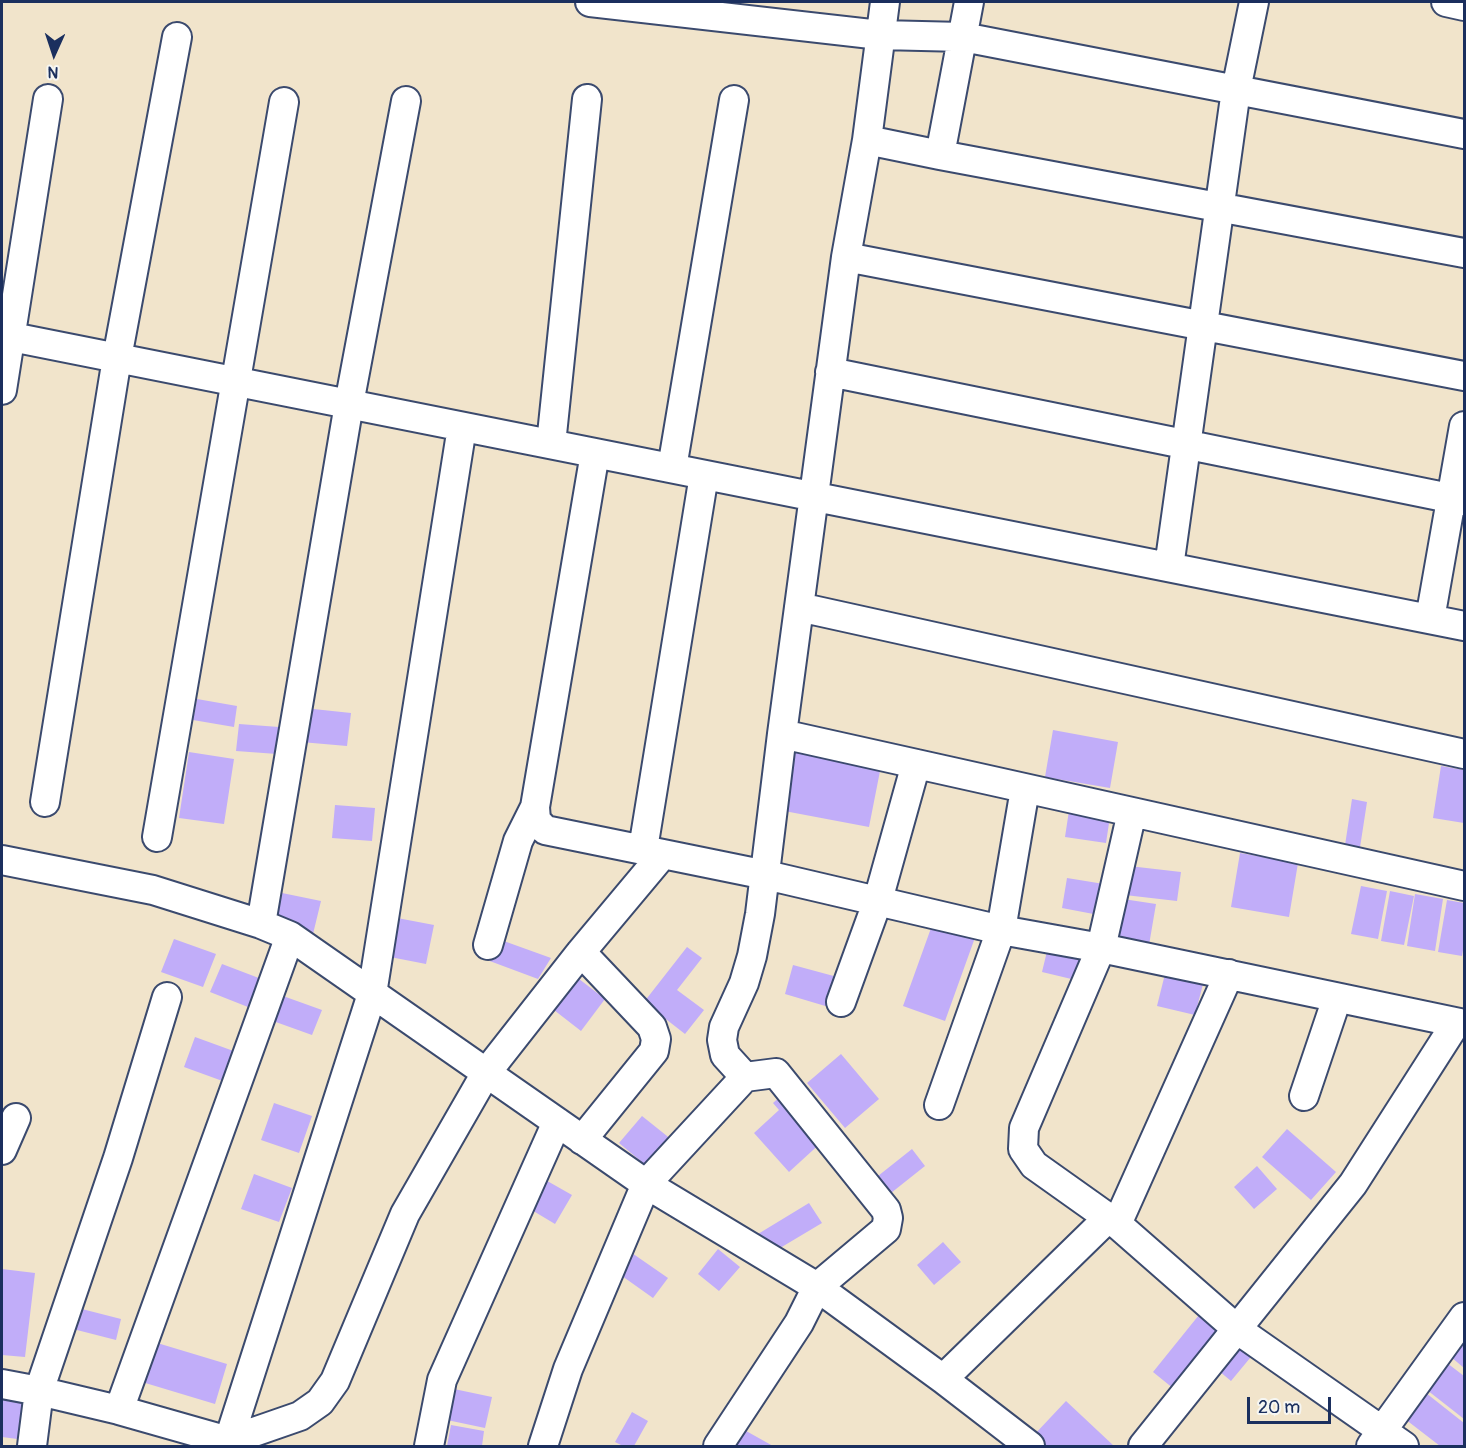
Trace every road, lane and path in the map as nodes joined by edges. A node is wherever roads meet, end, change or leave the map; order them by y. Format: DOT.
graph roads {
  1 [pos="591,2"];
  2 [pos="885,2"];
  3 [pos="969,2"];
  4 [pos="1254,2"];
  5 [pos="1446,2"];
  6 [pos="1464,6"];
  7 [pos="880,35"];
  8 [pos="177,37"];
  9 [pos="963,37"];
  10 [pos="1236,90"];
  11 [pos="48,99"];
  12 [pos="588,99"];
  13 [pos="734,100"];
  14 [pos="406,101"];
  15 [pos="284,102"];
  16 [pos="1464,134"];
  17 [pos="867,140"];
  18 [pos="940,155"];
  19 [pos="1220,207"];
  20 [pos="1464,253"];
  21 [pos="846,257"];
  22 [pos="1203,326"];
  23 [pos="6,336"];
  24 [pos="117,358"];
  25 [pos="830,372"];
  26 [pos="1464,376"];
  27 [pos="236,382"];
  28 [pos="2,390"];
  29 [pos="349,404"];
  30 [pos="1464,426"];
  31 [pos="462,427"];
  32 [pos="551,444"];
  33 [pos="1187,444"];
  34 [pos="595,453"];
  35 [pos="672,468"];
  36 [pos="704,475"];
  37 [pos="814,496"];
  38 [pos="1458,499"];
  39 [pos="1169,567"];
  40 [pos="799,607"];
  41 [pos="1430,619"];
  42 [pos="1464,626"];
  43 [pos="782,734"];
  44 [pos="1464,754"];
  45 [pos="916,764"];
  46 [pos="1024,789"];
  47 [pos="45,802"];
  48 [pos="535,807"];
  49 [pos="1132,812"];
  50 [pos="157,837"];
  51 [pos="653,852"];
  52 [pos="2,860"];
  53 [pos="766,875"];
  54 [pos="1464,886"];
  55 [pos="878,900"];
  56 [pos="261,924"];
  57 [pos="1001,930"];
  58 [pos="290,936"];
  59 [pos="488,945"];
  60 [pos="1101,948"];
  61 [pos="580,952"];
  62 [pos="1228,974"];
  63 [pos="372,994"];
  64 [pos="167,997"];
  65 [pos="1337,998"];
  66 [pos="841,1002"];
  67 [pos="1460,1024"];
  68 [pos="486,1073"];
  69 [pos="745,1077"];
  70 [pos="1304,1096"];
  71 [pos="939,1105"];
  72 [pos="16,1118"];
  73 [pos="557,1122"];
  74 [pos="582,1140"];
  75 [pos="2,1150"];
  76 [pos="646,1184"];
  77 [pos="1113,1221"];
  78 [pos="817,1287"];
  79 [pos="1464,1317"];
  80 [pos="1238,1330"];
  81 [pos="943,1379"];
  82 [pos="2,1384"];
  83 [pos="39,1391"];
  84 [pos="119,1410"];
  85 [pos="1386,1441"];
  86 [pos="228,1444"];
  87 [pos="32,1446"];
  88 [pos="429,1446"];
  89 [pos="543,1446"];
  90 [pos="718,1446"];
  91 [pos="1030,1446"];
  92 [pos="1143,1446"];
  1 -- 7 [label="street"];
  2 -- 7 [label="street"];
  3 -- 9 [label="street"];
  4 -- 10 [label="street"];
  5 -- 6 [label="street"];
  7 -- 9 [label="street"];
  7 -- 17 [label="street"];
  8 -- 24 [label="street"];
  9 -- 10 [label="street"];
  9 -- 18 [label="street"];
  10 -- 16 [label="street"];
  10 -- 19 [label="street"];
  11 -- 23 [label="street"];
  12 -- 32 [label="street"];
  13 -- 35 [label="street"];
  14 -- 29 [label="street"];
  15 -- 27 [label="street"];
  17 -- 18 [label="street"];
  17 -- 21 [label="street"];
  18 -- 19 [label="street"];
  19 -- 20 [label="street"];
  19 -- 22 [label="street"];
  21 -- 22 [label="street"];
  21 -- 25 [label="street"];
  22 -- 26 [label="street"];
  22 -- 33 [label="street"];
  23 -- 24 [label="street"];
  23 -- 28 [label="street"];
  24 -- 27 [label="street"];
  24 -- 47 [label="street"];
  25 -- 33 [label="street"];
  25 -- 37 [label="street"];
  27 -- 29 [label="street"];
  27 -- 50 [label="street"];
  29 -- 31 [label="street"];
  29 -- 56 [label="street"];
  30 -- 38 [label="street"];
  31 -- 32 [label="street"];
  31 -- 63 [label="street"];
  32 -- 34 [label="street"];
  33 -- 38 [label="street"];
  33 -- 39 [label="street"];
  34 -- 35 [label="street"];
  34 -- 48 [label="street"];
  35 -- 36 [label="street"];
  36 -- 37 [label="street"];
  36 -- 51 [label="street"];
  37 -- 39 [label="street"];
  37 -- 40 [label="street"];
  38 -- 41 [label="street"];
  39 -- 41 [label="street"];
  40 -- 43 [label="street"];
  40 -- 44 [label="street"];
  41 -- 42 [label="street"];
  43 -- 45 [label="street"];
  43 -- 53 [label="street"];
  45 -- 46 [label="street"];
  45 -- 55 [label="street"];
  46 -- 49 [label="street"];
  46 -- 57 [label="street"];
  48 -- 51 [label="street"];
  48 -- 59 [label="street"];
  49 -- 54 [label="street"];
  49 -- 60 [label="street"];
  51 -- 53 [label="street"];
  51 -- 61 [label="street"];
  52 -- 56 [label="street"];
  53 -- 55 [label="street"];
  53 -- 69 [label="street"];
  55 -- 57 [label="street"];
  55 -- 66 [label="street"];
  56 -- 58 [label="street"];
  57 -- 60 [label="street"];
  57 -- 71 [label="street"];
  58 -- 63 [label="street"];
  58 -- 84 [label="street"];
  60 -- 62 [label="street"];
  60 -- 77 [label="street"];
  61 -- 68 [label="street"];
  61 -- 74 [label="street"];
  62 -- 65 [label="street"];
  62 -- 77 [label="street"];
  63 -- 68 [label="street"];
  63 -- 86 [label="street"];
  64 -- 83 [label="street"];
  65 -- 67 [label="street"];
  65 -- 70 [label="street"];
  67 -- 80 [label="street"];
  68 -- 73 [label="street"];
  68 -- 86 [label="street"];
  69 -- 76 [label="street"];
  69 -- 78 [label="street"];
  72 -- 75 [label="street"];
  73 -- 74 [label="street"];
  73 -- 88 [label="street"];
  74 -- 76 [label="street"];
  76 -- 78 [label="street"];
  76 -- 89 [label="street"];
  77 -- 80 [label="street"];
  77 -- 81 [label="street"];
  78 -- 81 [label="street"];
  78 -- 90 [label="street"];
  79 -- 85 [label="street"];
  80 -- 85 [label="street"];
  80 -- 92 [label="street"];
  81 -- 91 [label="street"];
  82 -- 83 [label="street"];
  83 -- 84 [label="street"];
  83 -- 87 [label="street"];
  84 -- 86 [label="street"];
}
